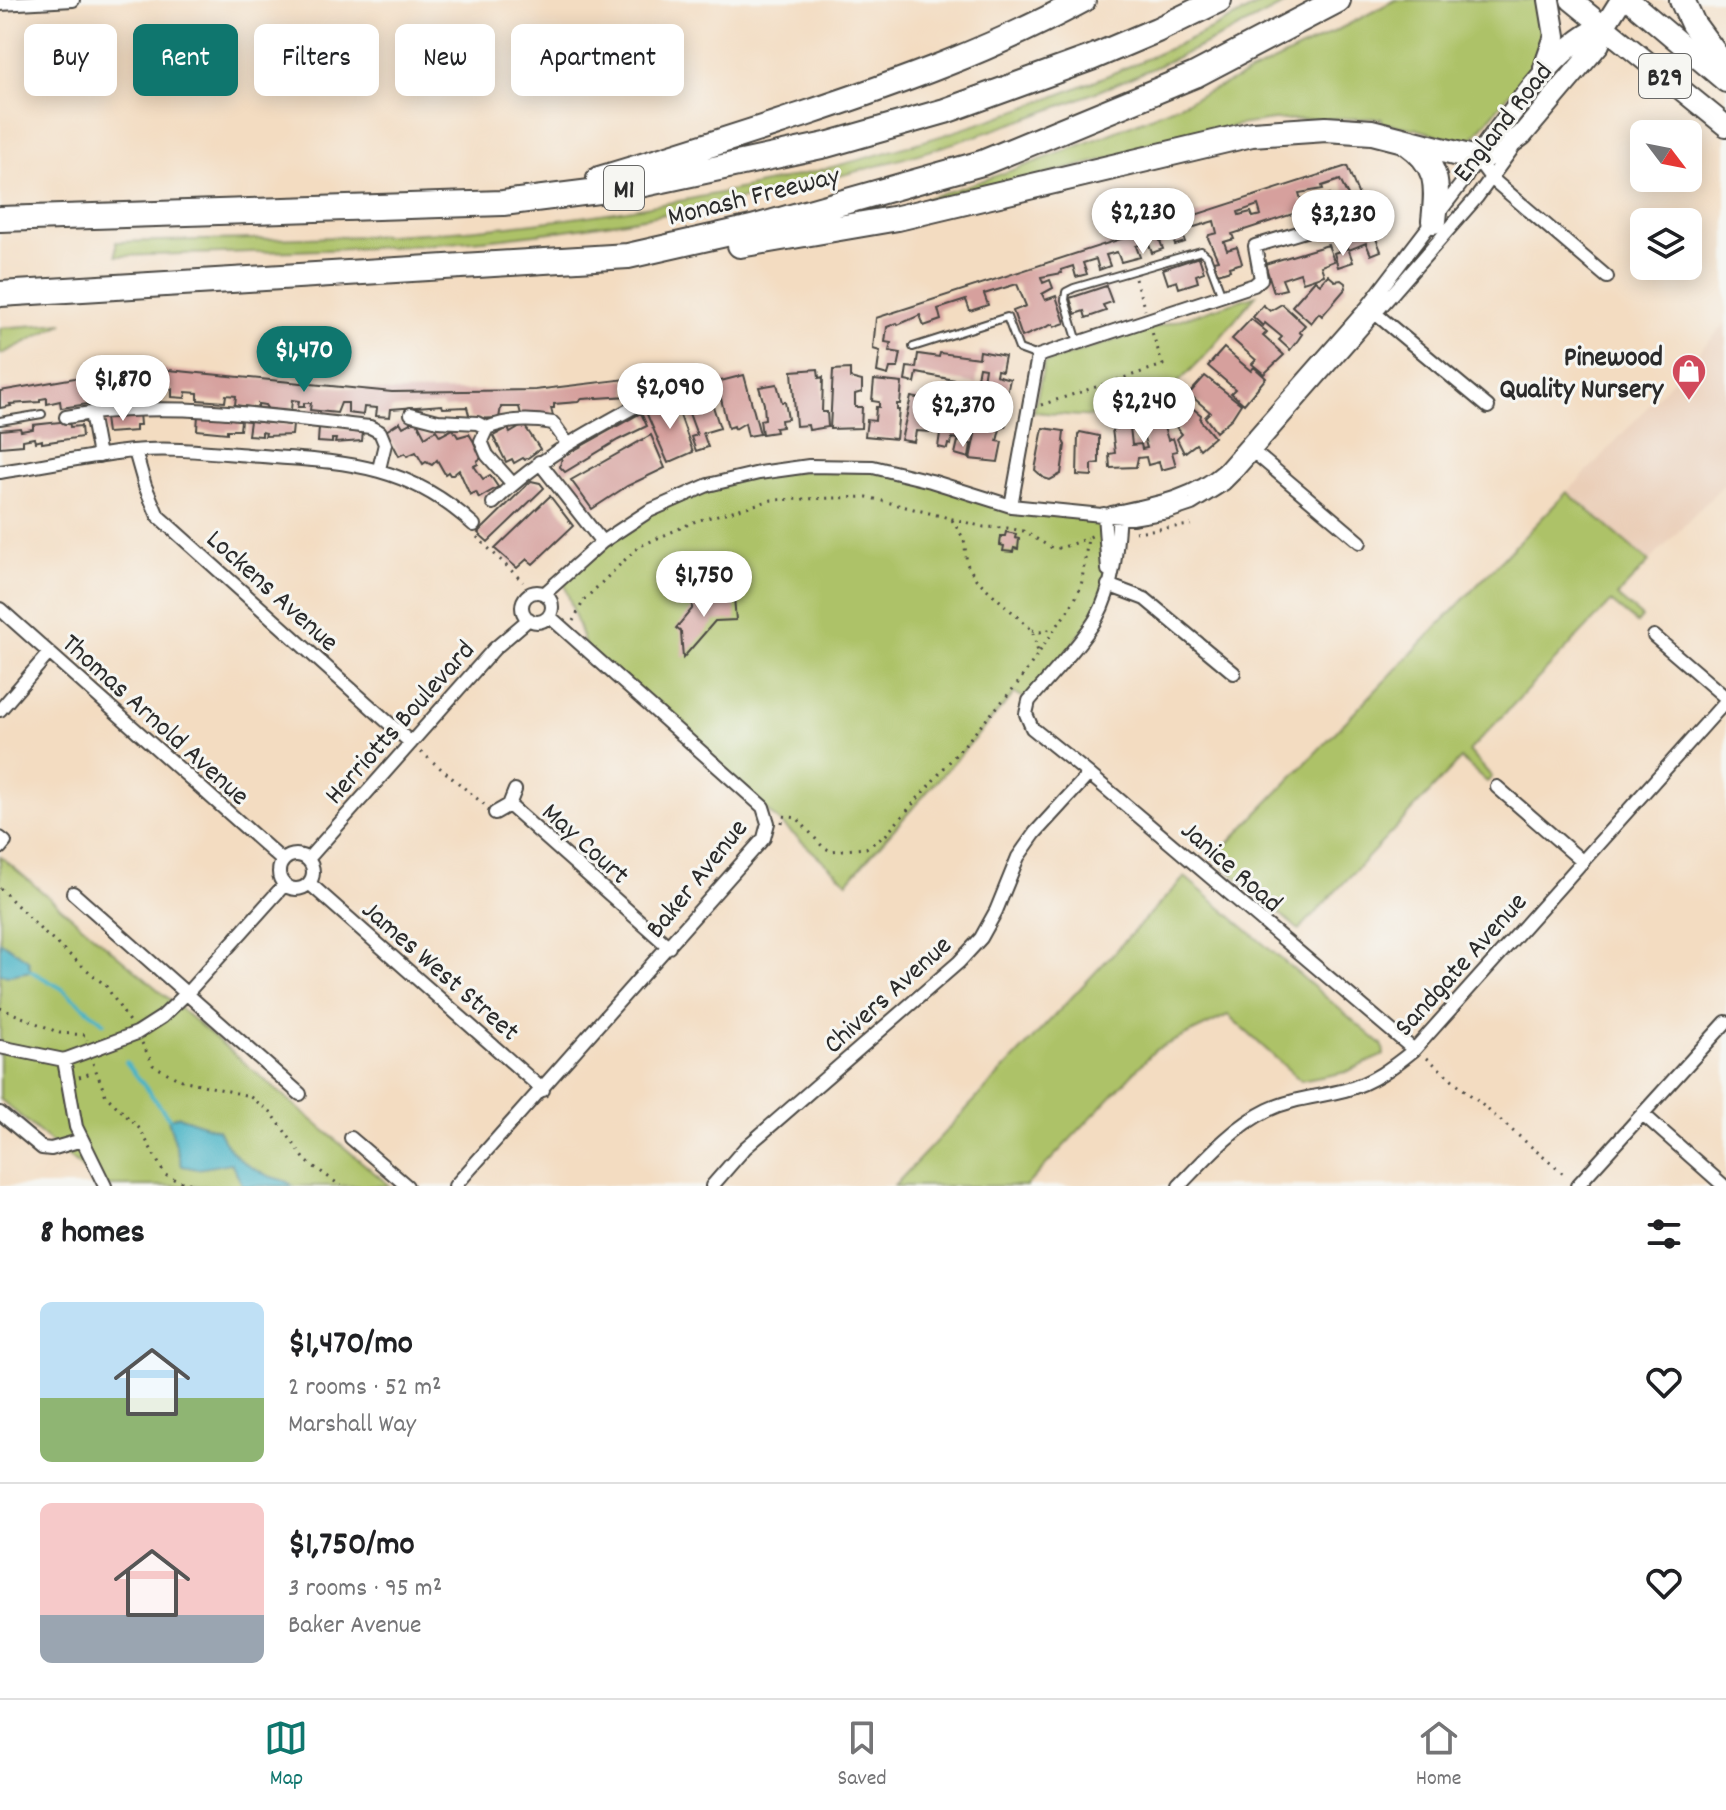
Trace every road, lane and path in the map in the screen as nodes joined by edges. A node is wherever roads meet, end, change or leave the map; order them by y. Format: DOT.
graph roads {
  1 [pos="73,0"];
  2 [pos="1083,0"];
  3 [pos="1219,0"];
  4 [pos="1338,0"];
  5 [pos="1549,0"];
  6 [pos="1571,0"];
  7 [pos="1621,0"];
  8 [pos="1629,0"];
  9 [pos="1682,0"];
  10 [pos="0,4"];
  11 [pos="1604,27"];
  12 [pos="1726,69"];
  13 [pos="1726,82"];
  14 [pos="1534,86"];
  15 [pos="1726,126"];
  16 [pos="1397,137"];
  17 [pos="1484,169"];
  18 [pos="503,203"];
  19 [pos="0,219"];
  20 [pos="1325,225"];
  21 [pos="1440,226"];
  22 [pos="628,256"];
  23 [pos="1132,271"];
  24 [pos="1607,277"];
  25 [pos="0,294"];
  26 [pos="1222,296"];
  27 [pos="1371,310"];
  28 [pos="1148,319"];
  29 [pos="1078,342"];
  30 [pos="913,347"];
  31 [pos="1038,356"];
  32 [pos="1029,402"];
  33 [pos="638,405"];
  34 [pos="1488,407"];
  35 [pos="91,413"];
  36 [pos="42,414"];
  37 [pos="411,414"];
  38 [pos="66,417"];
  39 [pos="0,421"];
  40 [pos="487,428"];
  41 [pos="567,443"];
  42 [pos="1250,449"];
  43 [pos="135,451"];
  44 [pos="99,456"];
  45 [pos="539,462"];
  46 [pos="379,469"];
  47 [pos="0,472"];
  48 [pos="512,483"];
  49 [pos="493,503"];
  50 [pos="1011,506"];
  51 [pos="1104,514"];
  52 [pos="1119,514"];
  53 [pos="952,520"];
  54 [pos="474,525"];
  55 [pos="1191,525"];
  56 [pos="1096,532"];
  57 [pos="1131,532"];
  58 [pos="1088,538"];
  59 [pos="602,542"];
  60 [pos="1360,542"];
  61 [pos="523,582"];
  62 [pos="1108,585"];
  63 [pos="544,594"];
  64 [pos="0,609"];
  65 [pos="549,616"];
  66 [pos="529,619"];
  67 [pos="1058,624"];
  68 [pos="1032,630"];
  69 [pos="566,632"];
  70 [pos="1654,636"];
  71 [pos="1038,652"];
  72 [pos="49,653"];
  73 [pos="1234,673"];
  74 [pos="1726,700"];
  75 [pos="0,710"];
  76 [pos="411,743"];
  77 [pos="1089,774"];
  78 [pos="1497,787"];
  79 [pos="515,790"];
  80 [pos="509,805"];
  81 [pos="495,813"];
  82 [pos="781,828"];
  83 [pos="0,838"];
  84 [pos="0,848"];
  85 [pos="308,859"];
  86 [pos="283,861"];
  87 [pos="1583,862"];
  88 [pos="309,883"];
  89 [pos="285,884"];
  90 [pos="0,888"];
  91 [pos="73,893"];
  92 [pos="669,947"];
  93 [pos="188,992"];
  94 [pos="0,1008"];
  95 [pos="1726,1022"];
  96 [pos="137,1033"];
  97 [pos="0,1047"];
  98 [pos="90,1049"];
  99 [pos="1414,1050"];
  100 [pos="1427,1058"];
  101 [pos="64,1060"];
  102 [pos="94,1072"];
  103 [pos="79,1077"];
  104 [pos="543,1090"];
  105 [pos="300,1094"];
  106 [pos="0,1113"];
  107 [pos="1644,1115"];
  108 [pos="351,1138"];
  109 [pos="82,1140"];
  110 [pos="1574,1183"];
  111 [pos="105,1186"];
  112 [pos="204,1186"];
  113 [pos="341,1186"];
  114 [pos="407,1186"];
  115 [pos="455,1186"];
  116 [pos="712,1186"];
  117 [pos="1179,1186"];
  118 [pos="1724,1186"];
  1 -- 10 [label="street"];
  2 -- 18 [label="highway"];
  3 -- 18 [label="highway, Monash Freeway / M1"];
  4 -- 22 [label="highway, Monash Freeway / M1"];
  5 -- 14 [label="main road"];
  6 -- 11 [label="main road, B29"];
  7 -- 11 [label="main road, England Road"];
  8 -- 13 [label="main road, B29"];
  9 -- 12 [label="highway"];
  11 -- 14 [label="main road, England Road"];
  11 -- 15 [label="main road, B29"];
  11 -- 17 [label="main road, England Road"];
  14 -- 17 [label="main road, England Road"];
  16 -- 17 [label="highway"];
  16 -- 21 [label="highway"];
  16 -- 22 [label="highway"];
  17 -- 21 [label="street, England Road"];
  17 -- 21 [label="street, England Road"];
  17 -- 24 [label="street"];
  18 -- 19 [label="highway, Monash Freeway / M1"];
  20 -- 26 [label="street"];
  21 -- 27 [label="street, England Road"];
  22 -- 25 [label="highway, Monash Freeway / M1"];
  23 -- 26 [label="lane"];
  23 -- 28 [label="path"];
  23 -- 29 [label="lane"];
  26 -- 28 [label="street"];
  27 -- 34 [label="street"];
  27 -- 42 [label="street, England Road"];
  28 -- 29 [label="street"];
  28 -- 32 [label="path"];
  29 -- 31 [label="street"];
  30 -- 31 [label="lane"];
  31 -- 32 [label="street"];
  32 -- 50 [label="street"];
  33 -- 41 [label="street"];
  35 -- 38 [label="street"];
  35 -- 44 [label="street"];
  35 -- 46 [label="street"];
  36 -- 39 [label="lane"];
  37 -- 40 [label="street"];
  40 -- 41 [label="street"];
  40 -- 48 [label="street"];
  41 -- 45 [label="street"];
  42 -- 52 [label="street, England Road"];
  42 -- 60 [label="street"];
  43 -- 44 [label="street"];
  43 -- 46 [label="street"];
  43 -- 76 [label="street, Lockens Avenue"];
  44 -- 47 [label="street"];
  45 -- 48 [label="street"];
  45 -- 59 [label="street"];
  46 -- 54 [label="street"];
  48 -- 49 [label="street"];
  50 -- 51 [label="street"];
  50 -- 59 [label="street"];
  51 -- 52 [label="street, England Road"];
  51 -- 62 [label="street"];
  52 -- 62 [label="street"];
  53 -- 58 [label="path"];
  53 -- 68 [label="path"];
  53 -- 69 [label="path"];
  54 -- 61 [label="path"];
  55 -- 57 [label="path"];
  56 -- 58 [label="path"];
  58 -- 67 [label="path"];
  59 -- 63 [label="street"];
  62 -- 73 [label="street"];
  62 -- 77 [label="street, Janice Road"];
  63 -- 65 [label="street"];
  63 -- 66 [label="street"];
  64 -- 72 [label="street, Thomas Arnold Avenue"];
  65 -- 66 [label="street"];
  65 -- 69 [label="street, Baker Avenue"];
  66 -- 76 [label="street, Herriotts Boulevard"];
  67 -- 68 [label="path"];
  67 -- 71 [label="path"];
  68 -- 71 [label="path"];
  69 -- 92 [label="street, Baker Avenue"];
  70 -- 74 [label="street"];
  71 -- 82 [label="path"];
  72 -- 75 [label="street"];
  72 -- 86 [label="street, Thomas Arnold Avenue"];
  74 -- 87 [label="street, Sandgate Avenue"];
  76 -- 81 [label="path"];
  76 -- 85 [label="street, Herriotts Boulevard"];
  77 -- 99 [label="street, Janice Road"];
  77 -- 116 [label="street, Chivers Avenue"];
  78 -- 87 [label="street"];
  79 -- 80 [label="street, May Court"];
  80 -- 81 [label="street, May Court"];
  80 -- 92 [label="street, May Court"];
  83 -- 84 [label="street"];
  85 -- 86 [label="street"];
  85 -- 88 [label="street"];
  86 -- 89 [label="street"];
  87 -- 99 [label="street, Sandgate Avenue"];
  88 -- 89 [label="street"];
  88 -- 104 [label="street, James West Street"];
  89 -- 93 [label="street"];
  90 -- 96 [label="path"];
  91 -- 93 [label="street"];
  92 -- 104 [label="street, Baker Avenue"];
  93 -- 96 [label="street"];
  93 -- 105 [label="street"];
  94 -- 98 [label="path"];
  95 -- 107 [label="street"];
  96 -- 98 [label="street"];
  96 -- 113 [label="path"];
  97 -- 101 [label="street"];
  98 -- 101 [label="street"];
  98 -- 102 [label="path"];
  99 -- 117 [label="street, Sandgate Avenue"];
  100 -- 110 [label="path"];
  101 -- 109 [label="street"];
  102 -- 103 [label="path"];
  102 -- 112 [label="path"];
  104 -- 115 [label="street, Baker Avenue"];
  106 -- 109 [label="street"];
  107 -- 110 [label="street"];
  107 -- 118 [label="street"];
  108 -- 114 [label="street"];
  109 -- 111 [label="street"];
}
